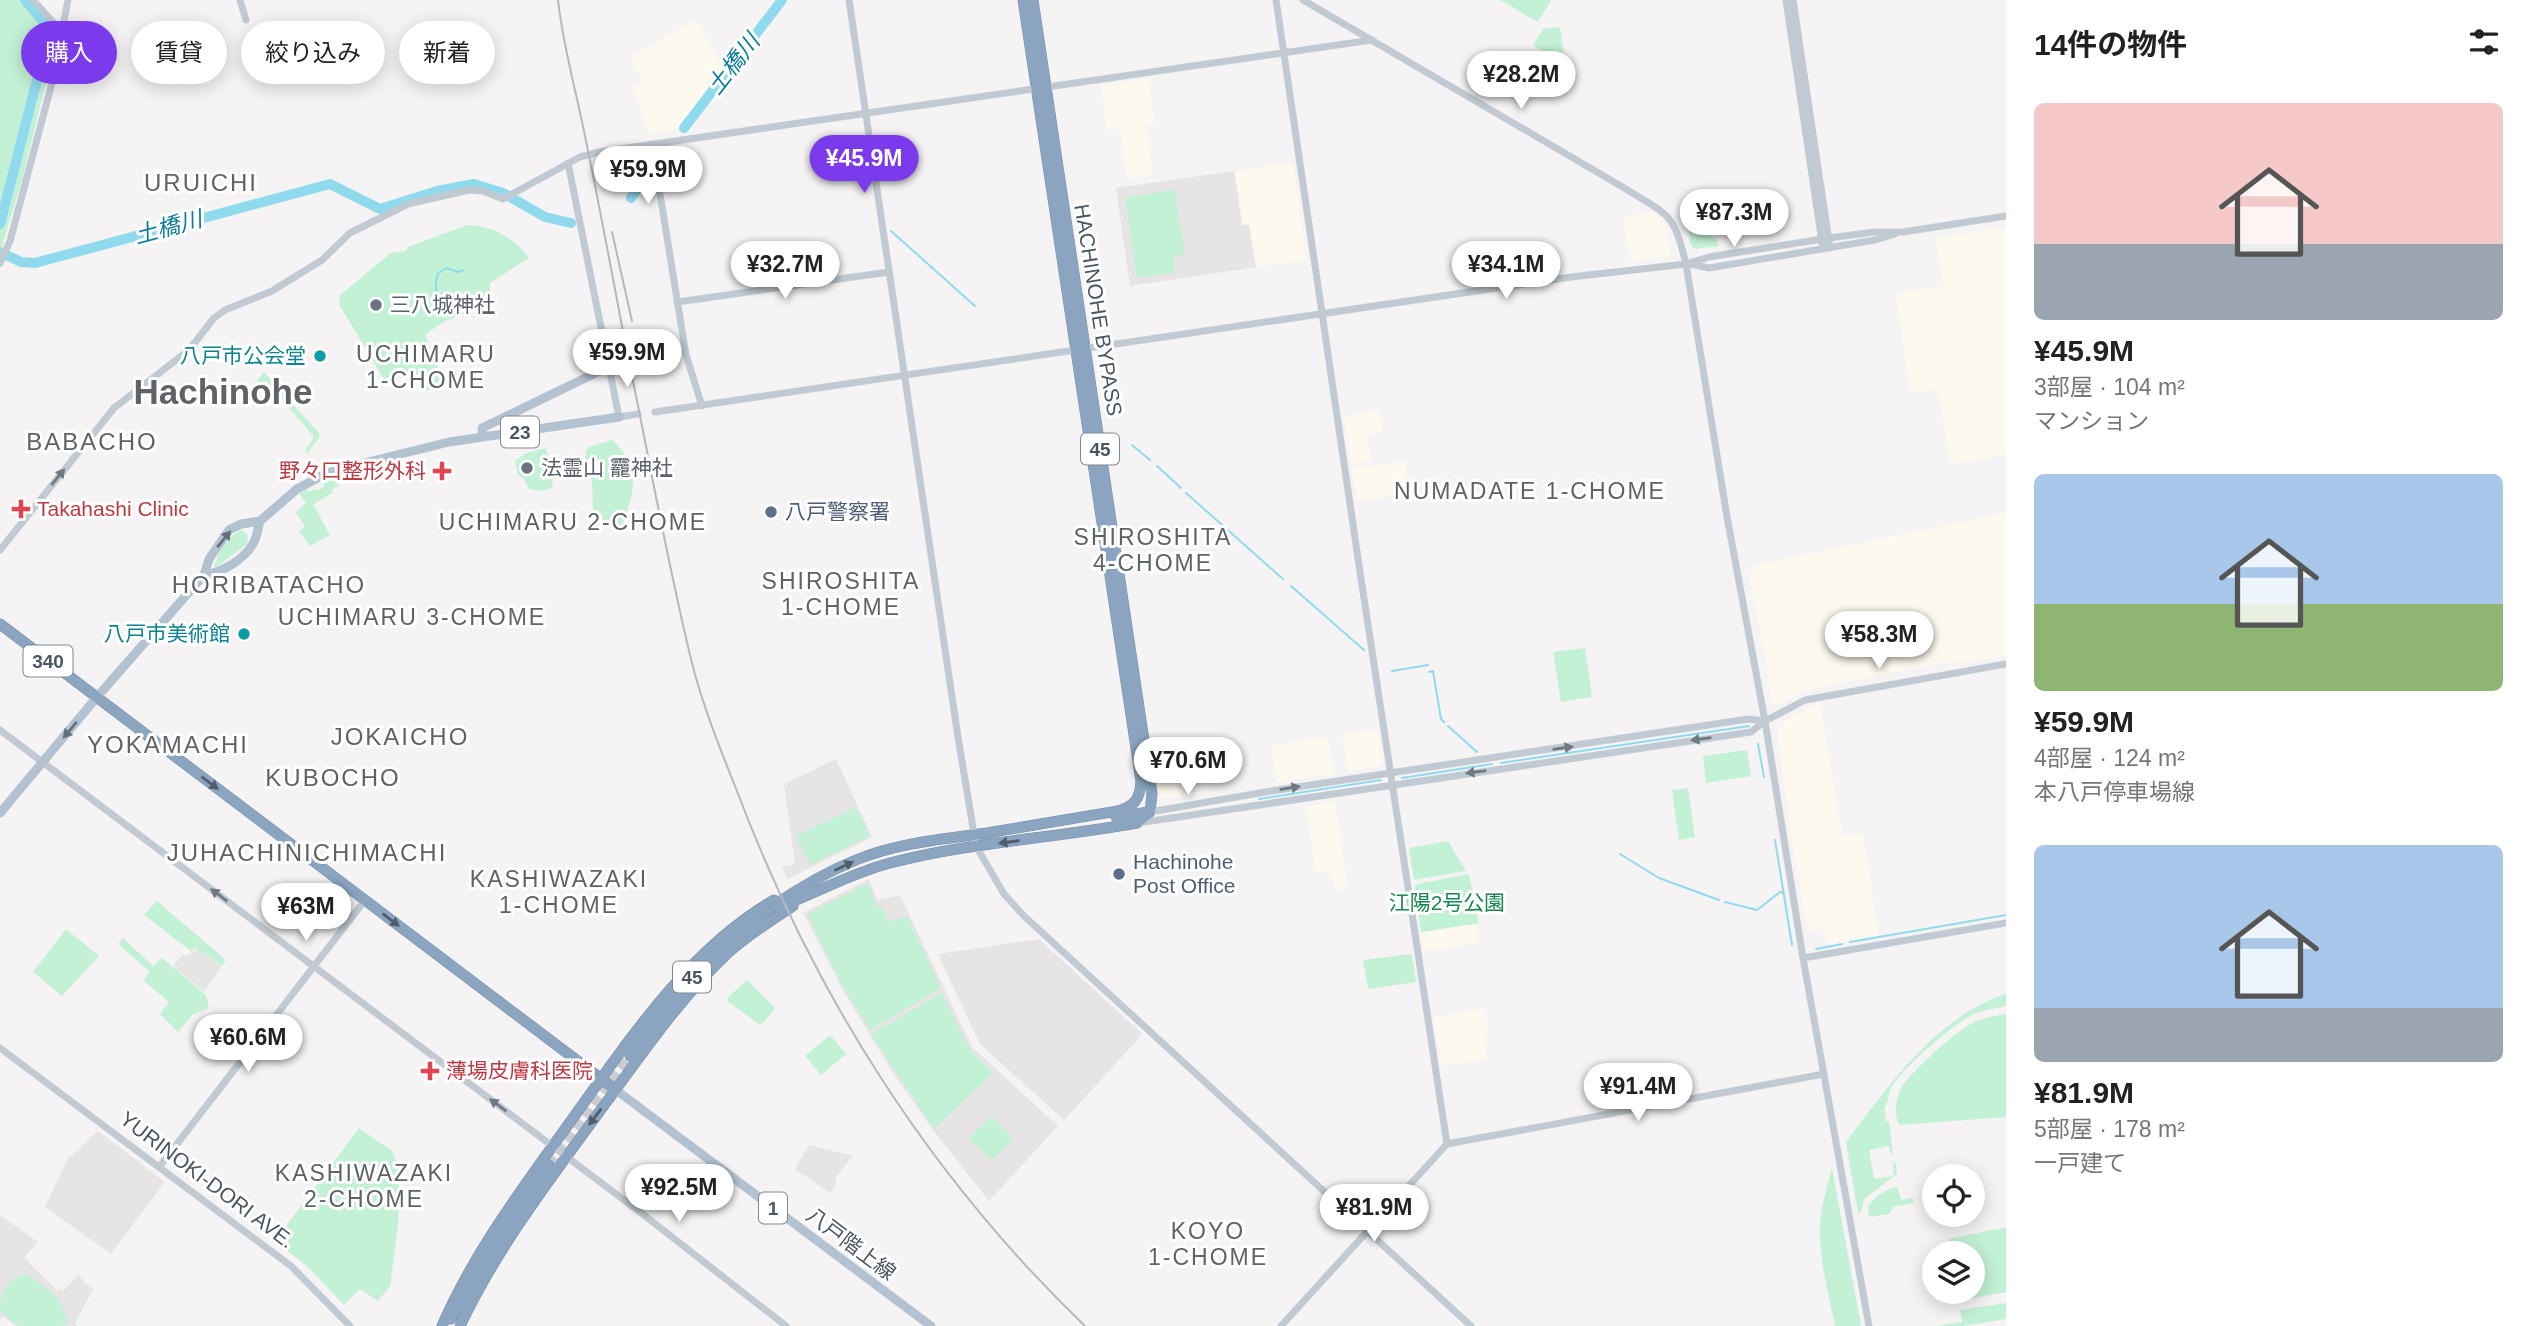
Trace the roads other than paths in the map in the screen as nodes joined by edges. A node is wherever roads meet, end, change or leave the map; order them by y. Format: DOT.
graph roads {
  1 [pos="33,0"];
  2 [pos="68,0"];
  3 [pos="240,0"];
  4 [pos="849,0"];
  5 [pos="1023,0"];
  6 [pos="1033,0"];
  7 [pos="1276,0"];
  8 [pos="1303,0"];
  9 [pos="1786,0"];
  10 [pos="1793,0"];
  11 [pos="246,20"];
  12 [pos="52,21"];
  13 [pos="64,21"];
  14 [pos="1372,40"];
  15 [pos="1284,52"];
  16 [pos="52,84"];
  17 [pos="1040,87"];
  18 [pos="866,113"];
  19 [pos="652,144"];
  20 [pos="568,163"];
  21 [pos="2006,216"];
  22 [pos="1903,232"];
  23 [pos="1825,239"];
  24 [pos="1827,248"];
  25 [pos="0,263"];
  26 [pos="1686,264"];
  27 [pos="889,272"];
  28 [pos="677,302"];
  29 [pos="1323,314"];
  30 [pos="1080,350"];
  31 [pos="608,367"];
  32 [pos="904,376"];
  33 [pos="702,406"];
  34 [pos="655,412"];
  35 [pos="638,414"];
  36 [pos="620,417"];
  37 [pos="483,437"];
  38 [pos="260,521"];
  39 [pos="0,550"];
  40 [pos="204,575"];
  41 [pos="0,624"];
  42 [pos="2006,664"];
  43 [pos="97,697"];
  44 [pos="1765,721"];
  45 [pos="0,730"];
  46 [pos="43,762"];
  47 [pos="1391,774"];
  48 [pos="1140,782"];
  49 [pos="1392,785"];
  50 [pos="1152,794"];
  51 [pos="1172,808"];
  52 [pos="1221,811"];
  53 [pos="1150,812"];
  54 [pos="0,813"];
  55 [pos="1137,823"];
  56 [pos="1016,828"];
  57 [pos="973,835"];
  58 [pos="976,846"];
  59 [pos="803,885"];
  60 [pos="811,894"];
  61 [pos="365,900"];
  62 [pos="768,912"];
  63 [pos="2006,923"];
  64 [pos="1803,958"];
  65 [pos="316,968"];
  66 [pos="0,1048"];
  67 [pos="630,1056"];
  68 [pos="1824,1074"];
  69 [pos="602,1079"];
  70 [pos="616,1090"];
  71 [pos="1447,1144"];
  72 [pos="553,1146"];
  73 [pos="566,1157"];
  74 [pos="549,1165"];
  75 [pos="160,1166"];
  76 [pos="1367,1231"];
  77 [pos="472,1284"];
  78 [pos="350,1326"];
  79 [pos="445,1326"];
  80 [pos="454,1326"];
  81 [pos="460,1326"];
  82 [pos="786,1326"];
  83 [pos="931,1326"];
  84 [pos="1281,1326"];
  85 [pos="1471,1326"];
  86 [pos="1869,1326"];
  1 -- 12 [label="street"];
  2 -- 13 [label="street"];
  3 -- 11 [label="street"];
  4 -- 18 [label="street"];
  5 -- 17 [label="highway, HACHINOHE BYPASS / 45"];
  6 -- 17 [label="highway, HACHINOHE BYPASS / 45"];
  7 -- 15 [label="street"];
  8 -- 14 [label="street"];
  9 -- 23 [label="street"];
  10 -- 23 [label="street"];
  14 -- 15 [label="street"];
  14 -- 26 [label="street"];
  15 -- 17 [label="street"];
  15 -- 29 [label="street"];
  16 -- 25 [label="street"];
  17 -- 18 [label="street"];
  17 -- 30 [label="highway, HACHINOHE BYPASS / 45"];
  18 -- 19 [label="street"];
  18 -- 27 [label="street"];
  19 -- 20 [label="street"];
  19 -- 28 [label="street"];
  20 -- 31 [label="street"];
  39 -- 20 [label="street, one-way"];
  21 -- 22 [label="street"];
  22 -- 23 [label="street"];
  22 -- 24 [label="street"];
  23 -- 24 [label="street"];
  23 -- 26 [label="street"];
  24 -- 26 [label="street"];
  26 -- 29 [label="street"];
  26 -- 44 [label="street"];
  27 -- 28 [label="street"];
  27 -- 32 [label="street"];
  28 -- 33 [label="street"];
  29 -- 30 [label="street"];
  29 -- 47 [label="street"];
  30 -- 32 [label="street"];
  30 -- 48 [label="highway, HACHINOHE BYPASS / 45"];
  30 -- 50 [label="highway, HACHINOHE BYPASS / 45"];
  31 -- 36 [label="street"];
  31 -- 37 [label="main road, 23"];
  32 -- 33 [label="street"];
  32 -- 57 [label="street"];
  33 -- 34 [label="street"];
  35 -- 36 [label="street"];
  36 -- 37 [label="main road, 23"];
  37 -- 38 [label="main road, 23"];
  38 -- 40 [label="main road, 23"];
  40 -- 38 [label="main road, 23, one-way"];
  40 -- 43 [label="main road, 23"];
  41 -- 43 [label="highway, 340"];
  42 -- 44 [label="street"];
  43 -- 46 [label="main road, one-way"];
  43 -- 61 [label="highway, 340, one-way"];
  47 -- 44 [label="street, one-way"];
  44 -- 49 [label="street, one-way"];
  44 -- 64 [label="street"];
  45 -- 46 [label="street"];
  46 -- 54 [label="main road"];
  65 -- 46 [label="street, one-way"];
  47 -- 49 [label="street"];
  51 -- 47 [label="street, one-way"];
  48 -- 53 [label="highway, HACHINOHE BYPASS"];
  48 -- 56 [label="highway, 45"];
  49 -- 52 [label="street"];
  49 -- 71 [label="street"];
  50 -- 51 [label="street"];
  50 -- 53 [label="highway, HACHINOHE BYPASS / 45"];
  51 -- 53 [label="street"];
  52 -- 53 [label="street"];
  52 -- 55 [label="street"];
  53 -- 55 [label="highway"];
  53 -- 56 [label="highway, 45"];
  55 -- 58 [label="highway, 45, one-way"];
  56 -- 57 [label="highway, 45"];
  57 -- 58 [label="street"];
  59 -- 57 [label="highway, 45, one-way"];
  58 -- 60 [label="highway, 45"];
  58 -- 76 [label="street"];
  59 -- 62 [label="highway, 45"];
  59 -- 69 [label="highway"];
  60 -- 62 [label="highway, 45"];
  60 -- 70 [label="highway"];
  61 -- 65 [label="street"];
  61 -- 69 [label="highway, 340, one-way"];
  62 -- 67 [label="highway, 45"];
  63 -- 64 [label="street"];
  64 -- 68 [label="street"];
  72 -- 65 [label="street, one-way"];
  65 -- 75 [label="street"];
  66 -- 75 [label="street, YURINOKI-DORI AVE."];
  68 -- 71 [label="street"];
  68 -- 86 [label="street"];
  69 -- 70 [label="highway, 340"];
  69 -- 72 [label="highway"];
  70 -- 73 [label="highway, one-way"];
  70 -- 83 [label="main road, 八戸階上線 / 1"];
  71 -- 76 [label="street"];
  72 -- 73 [label="street"];
  72 -- 79 [label="highway"];
  73 -- 81 [label="highway"];
  73 -- 82 [label="street"];
  74 -- 77 [label="highway"];
  75 -- 78 [label="street, YURINOKI-DORI AVE."];
  76 -- 84 [label="street"];
  76 -- 85 [label="street"];
  77 -- 79 [label="highway"];
  77 -- 80 [label="highway"];
}
